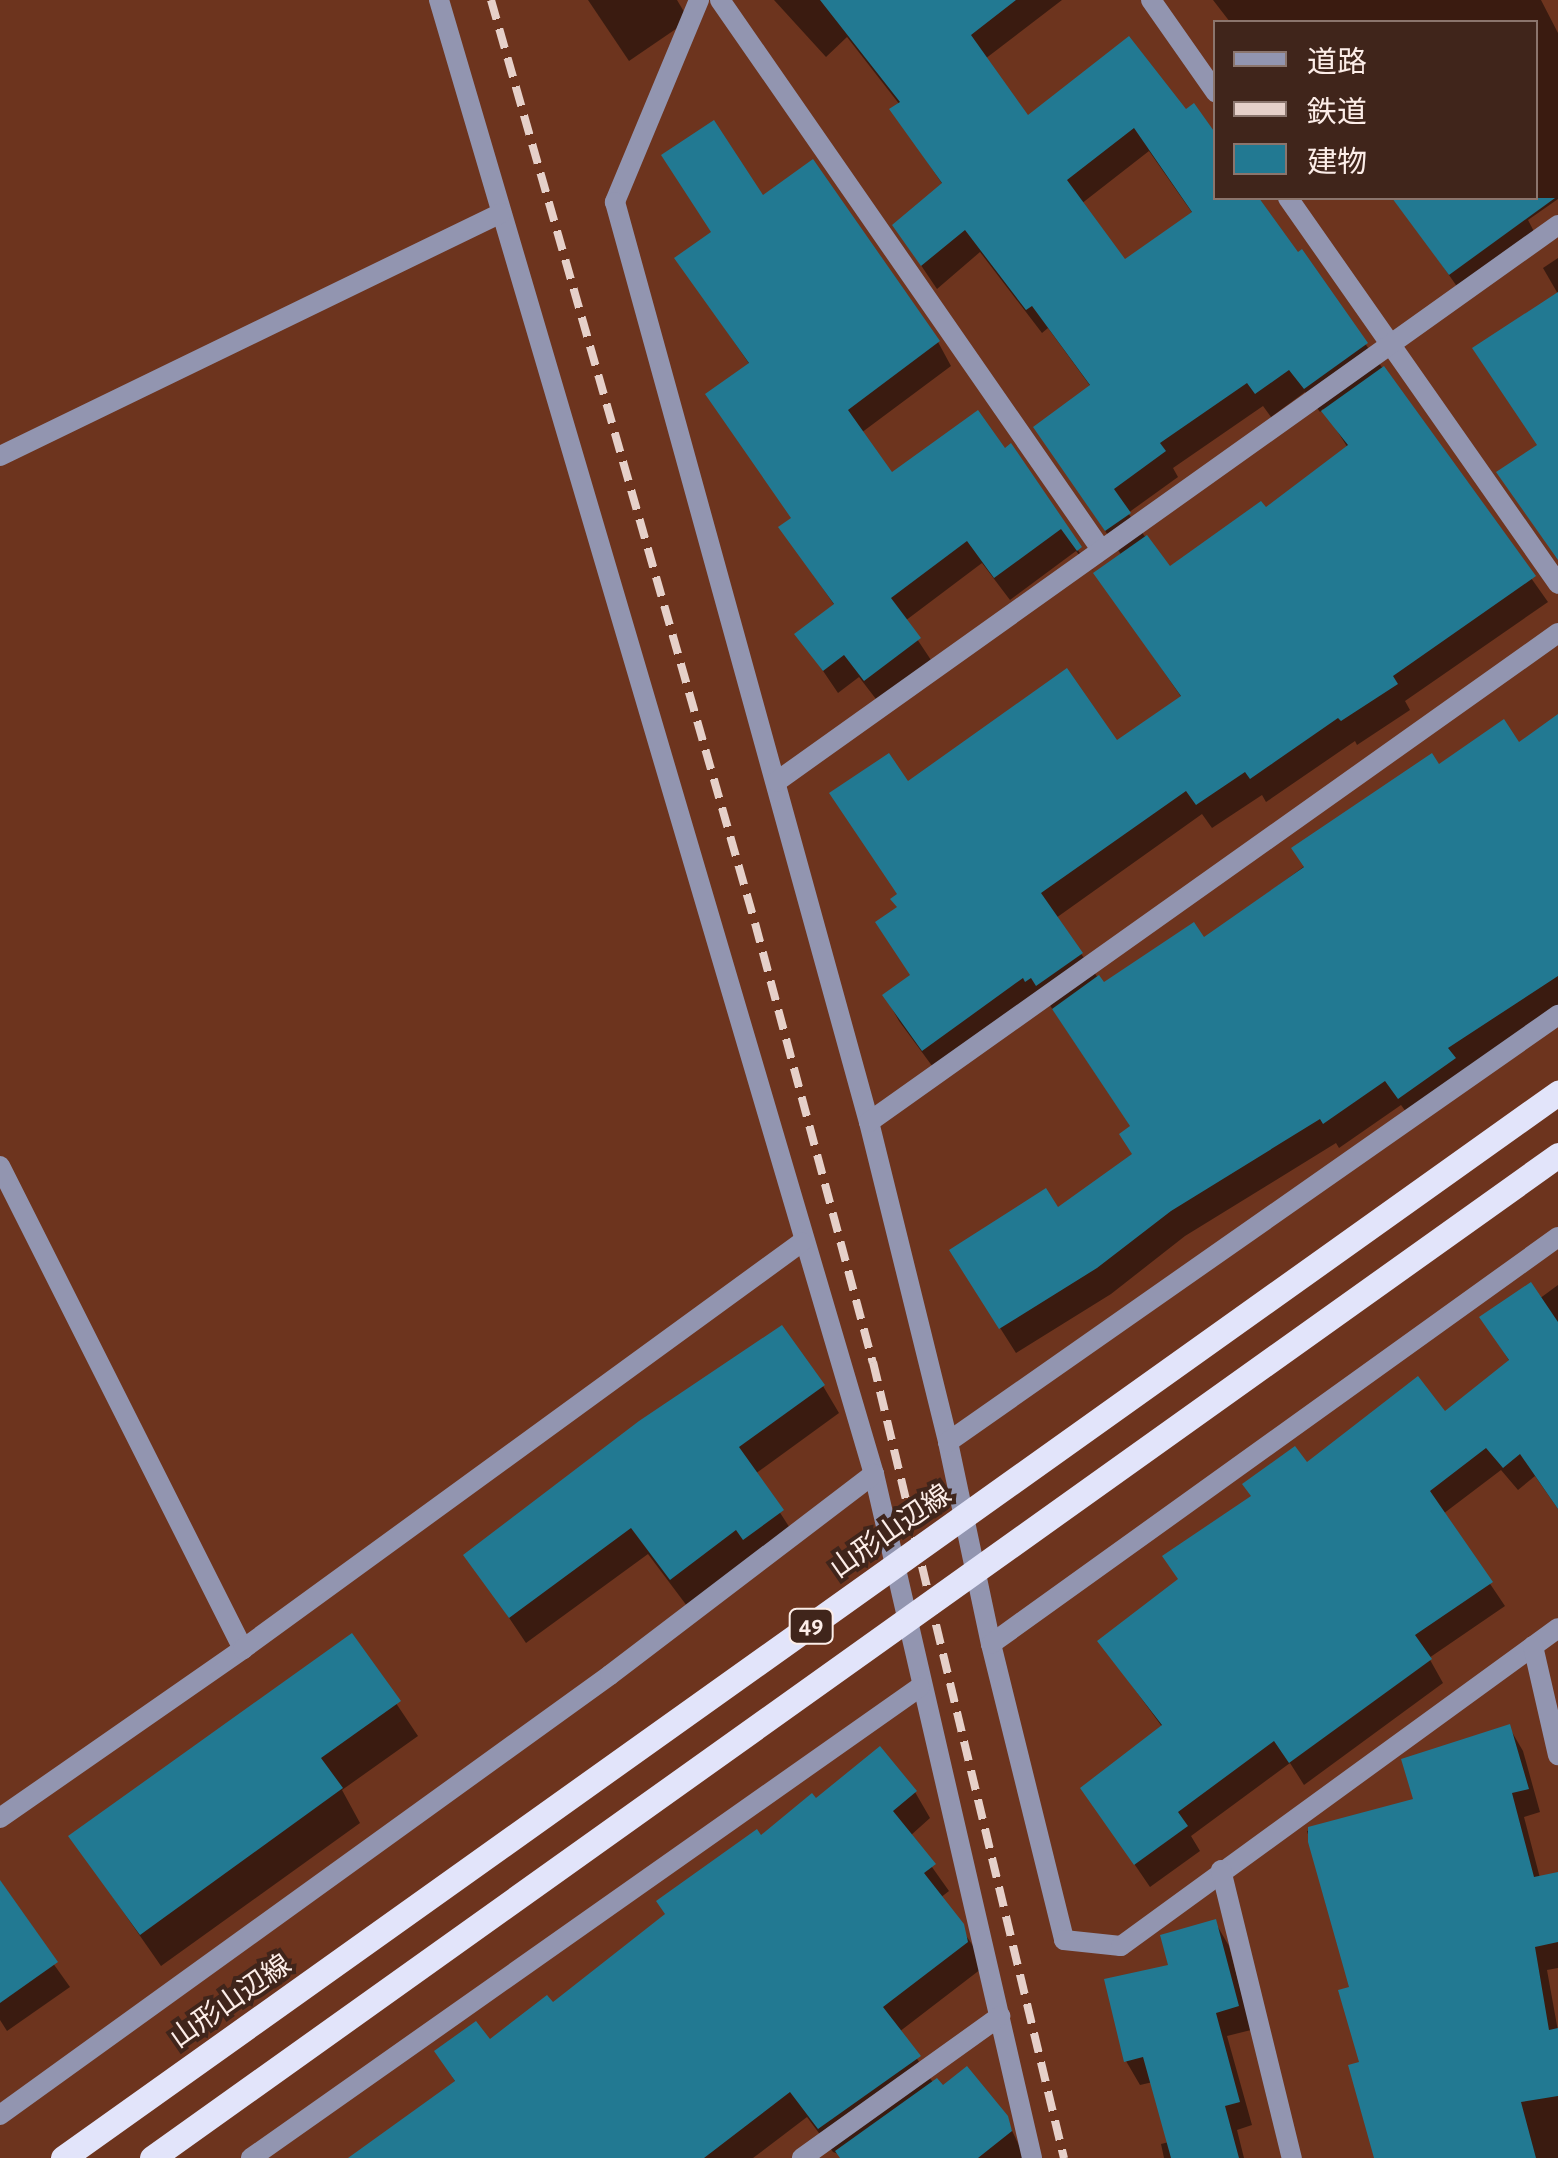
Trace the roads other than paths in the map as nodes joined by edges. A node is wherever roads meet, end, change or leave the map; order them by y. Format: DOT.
graph roads {
  1 [pos="439,0"];
  2 [pos="698,0"];
  3 [pos="720,0"];
  4 [pos="1151,0"];
  5 [pos="1213,89"];
  6 [pos="1289,200"];
  7 [pos="501,213"];
  8 [pos="1558,225"];
  9 [pos="1392,347"];
  10 [pos="0,456"];
  11 [pos="1100,548"];
  12 [pos="1558,584"];
  13 [pos="1558,633"];
  14 [pos="776,782"];
  15 [pos="1558,1015"];
  16 [pos="1558,1093"];
  17 [pos="869,1122"];
  18 [pos="1558,1154"];
  19 [pos="0,1166"];
  20 [pos="1558,1237"];
  21 [pos="802,1242"];
  22 [pos="948,1442"];
  23 [pos="874,1474"];
  24 [pos="1558,1628"];
  25 [pos="991,1644"];
  26 [pos="1532,1646"];
  27 [pos="243,1650"];
  28 [pos="920,1687"];
  29 [pos="1558,1755"];
  30 [pos="0,1818"];
  31 [pos="1220,1870"];
  32 [pos="1000,2016"];
  33 [pos="0,2114"];
  34 [pos="62,2158"];
  35 [pos="152,2158"];
  36 [pos="251,2158"];
  37 [pos="802,2158"];
  38 [pos="1032,2158"];
  39 [pos="1292,2158"];
  1 -- 7 [label="street"];
  2 -- 14 [label="street"];
  3 -- 11 [label="street"];
  4 -- 5 [label="street"];
  6 -- 9 [label="street"];
  7 -- 10 [label="street"];
  7 -- 21 [label="street"];
  8 -- 9 [label="street"];
  9 -- 11 [label="street"];
  9 -- 12 [label="street"];
  11 -- 14 [label="street"];
  13 -- 17 [label="street"];
  14 -- 17 [label="street"];
  15 -- 22 [label="street"];
  16 -- 34 [label="main road, 山形山辺線 / 49, bridge"];
  17 -- 22 [label="street"];
  18 -- 35 [label="main road, 49, bridge"];
  19 -- 27 [label="street"];
  20 -- 25 [label="street"];
  21 -- 23 [label="street"];
  21 -- 27 [label="street"];
  22 -- 25 [label="street"];
  23 -- 28 [label="street"];
  23 -- 33 [label="street"];
  24 -- 26 [label="street"];
  25 -- 31 [label="street"];
  26 -- 29 [label="street"];
  26 -- 31 [label="street"];
  27 -- 30 [label="street"];
  28 -- 32 [label="street"];
  28 -- 36 [label="street"];
  31 -- 39 [label="street"];
  32 -- 37 [label="street"];
  32 -- 38 [label="street"];
}
